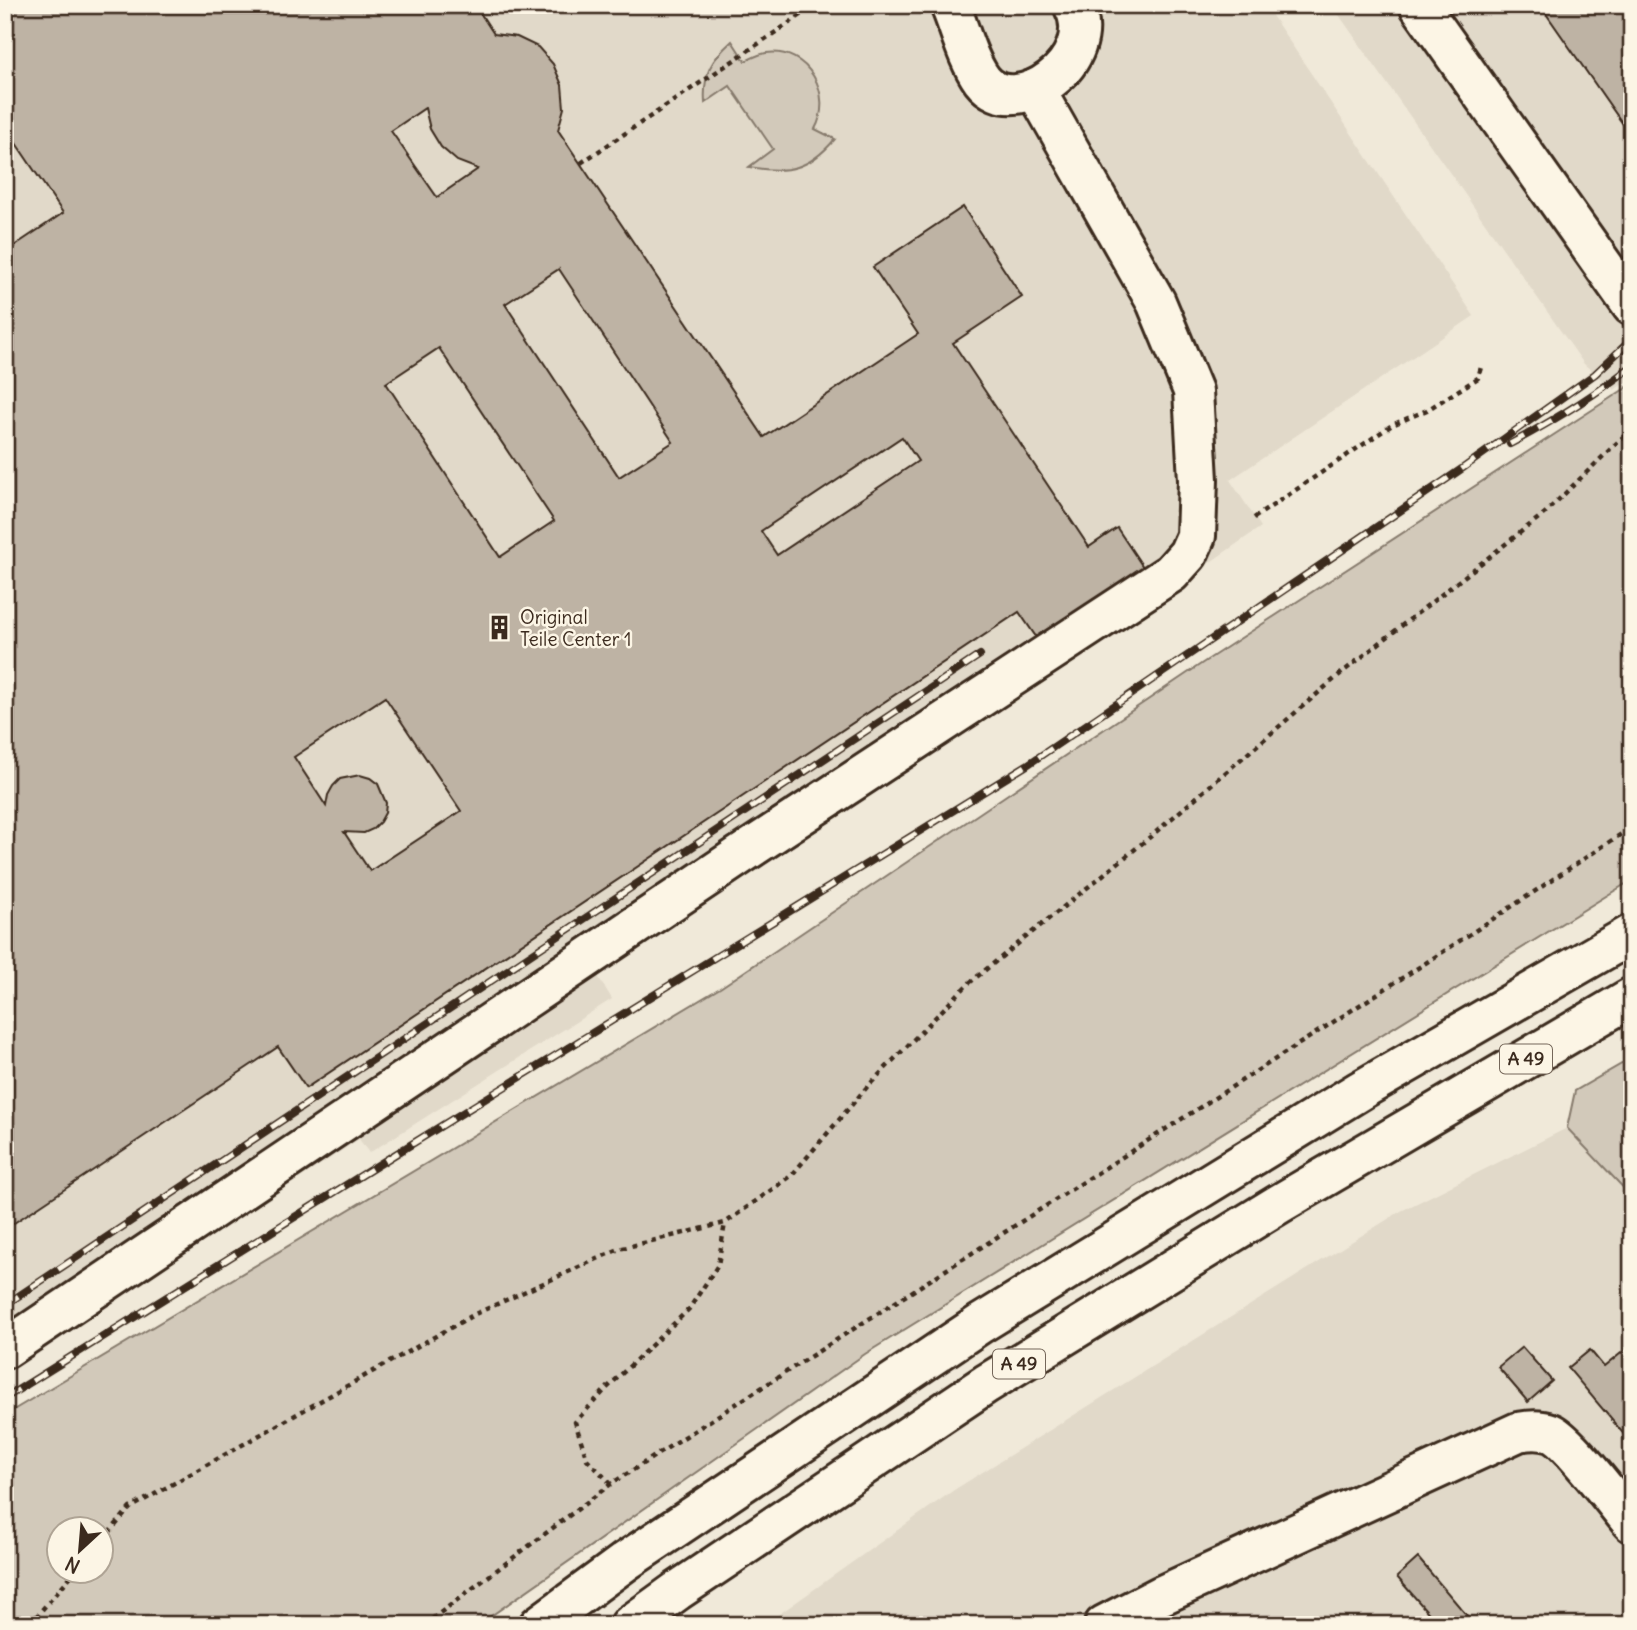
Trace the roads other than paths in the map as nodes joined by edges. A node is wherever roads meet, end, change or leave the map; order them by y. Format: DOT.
graph roads {
  1 [pos="950,5"];
  2 [pos="1073,5"];
  3 [pos="1419,5"];
  4 [pos="1035,89"];
  5 [pos="1632,306"];
  6 [pos="1632,933"];
  7 [pos="1632,997"];
  8 [pos="5,1349"];
  9 [pos="1632,1523"];
  10 [pos="539,1625"];
  11 [pos="630,1625"];
  12 [pos="1104,1625"];
  1 -- 4 [label="main road"];
  2 -- 4 [label="main road"];
  3 -- 5 [label="main road"];
  4 -- 8 [label="main road"];
  6 -- 10 [label="main road, A 49"];
  7 -- 11 [label="main road, A 49"];
  9 -- 12 [label="main road"];
}
